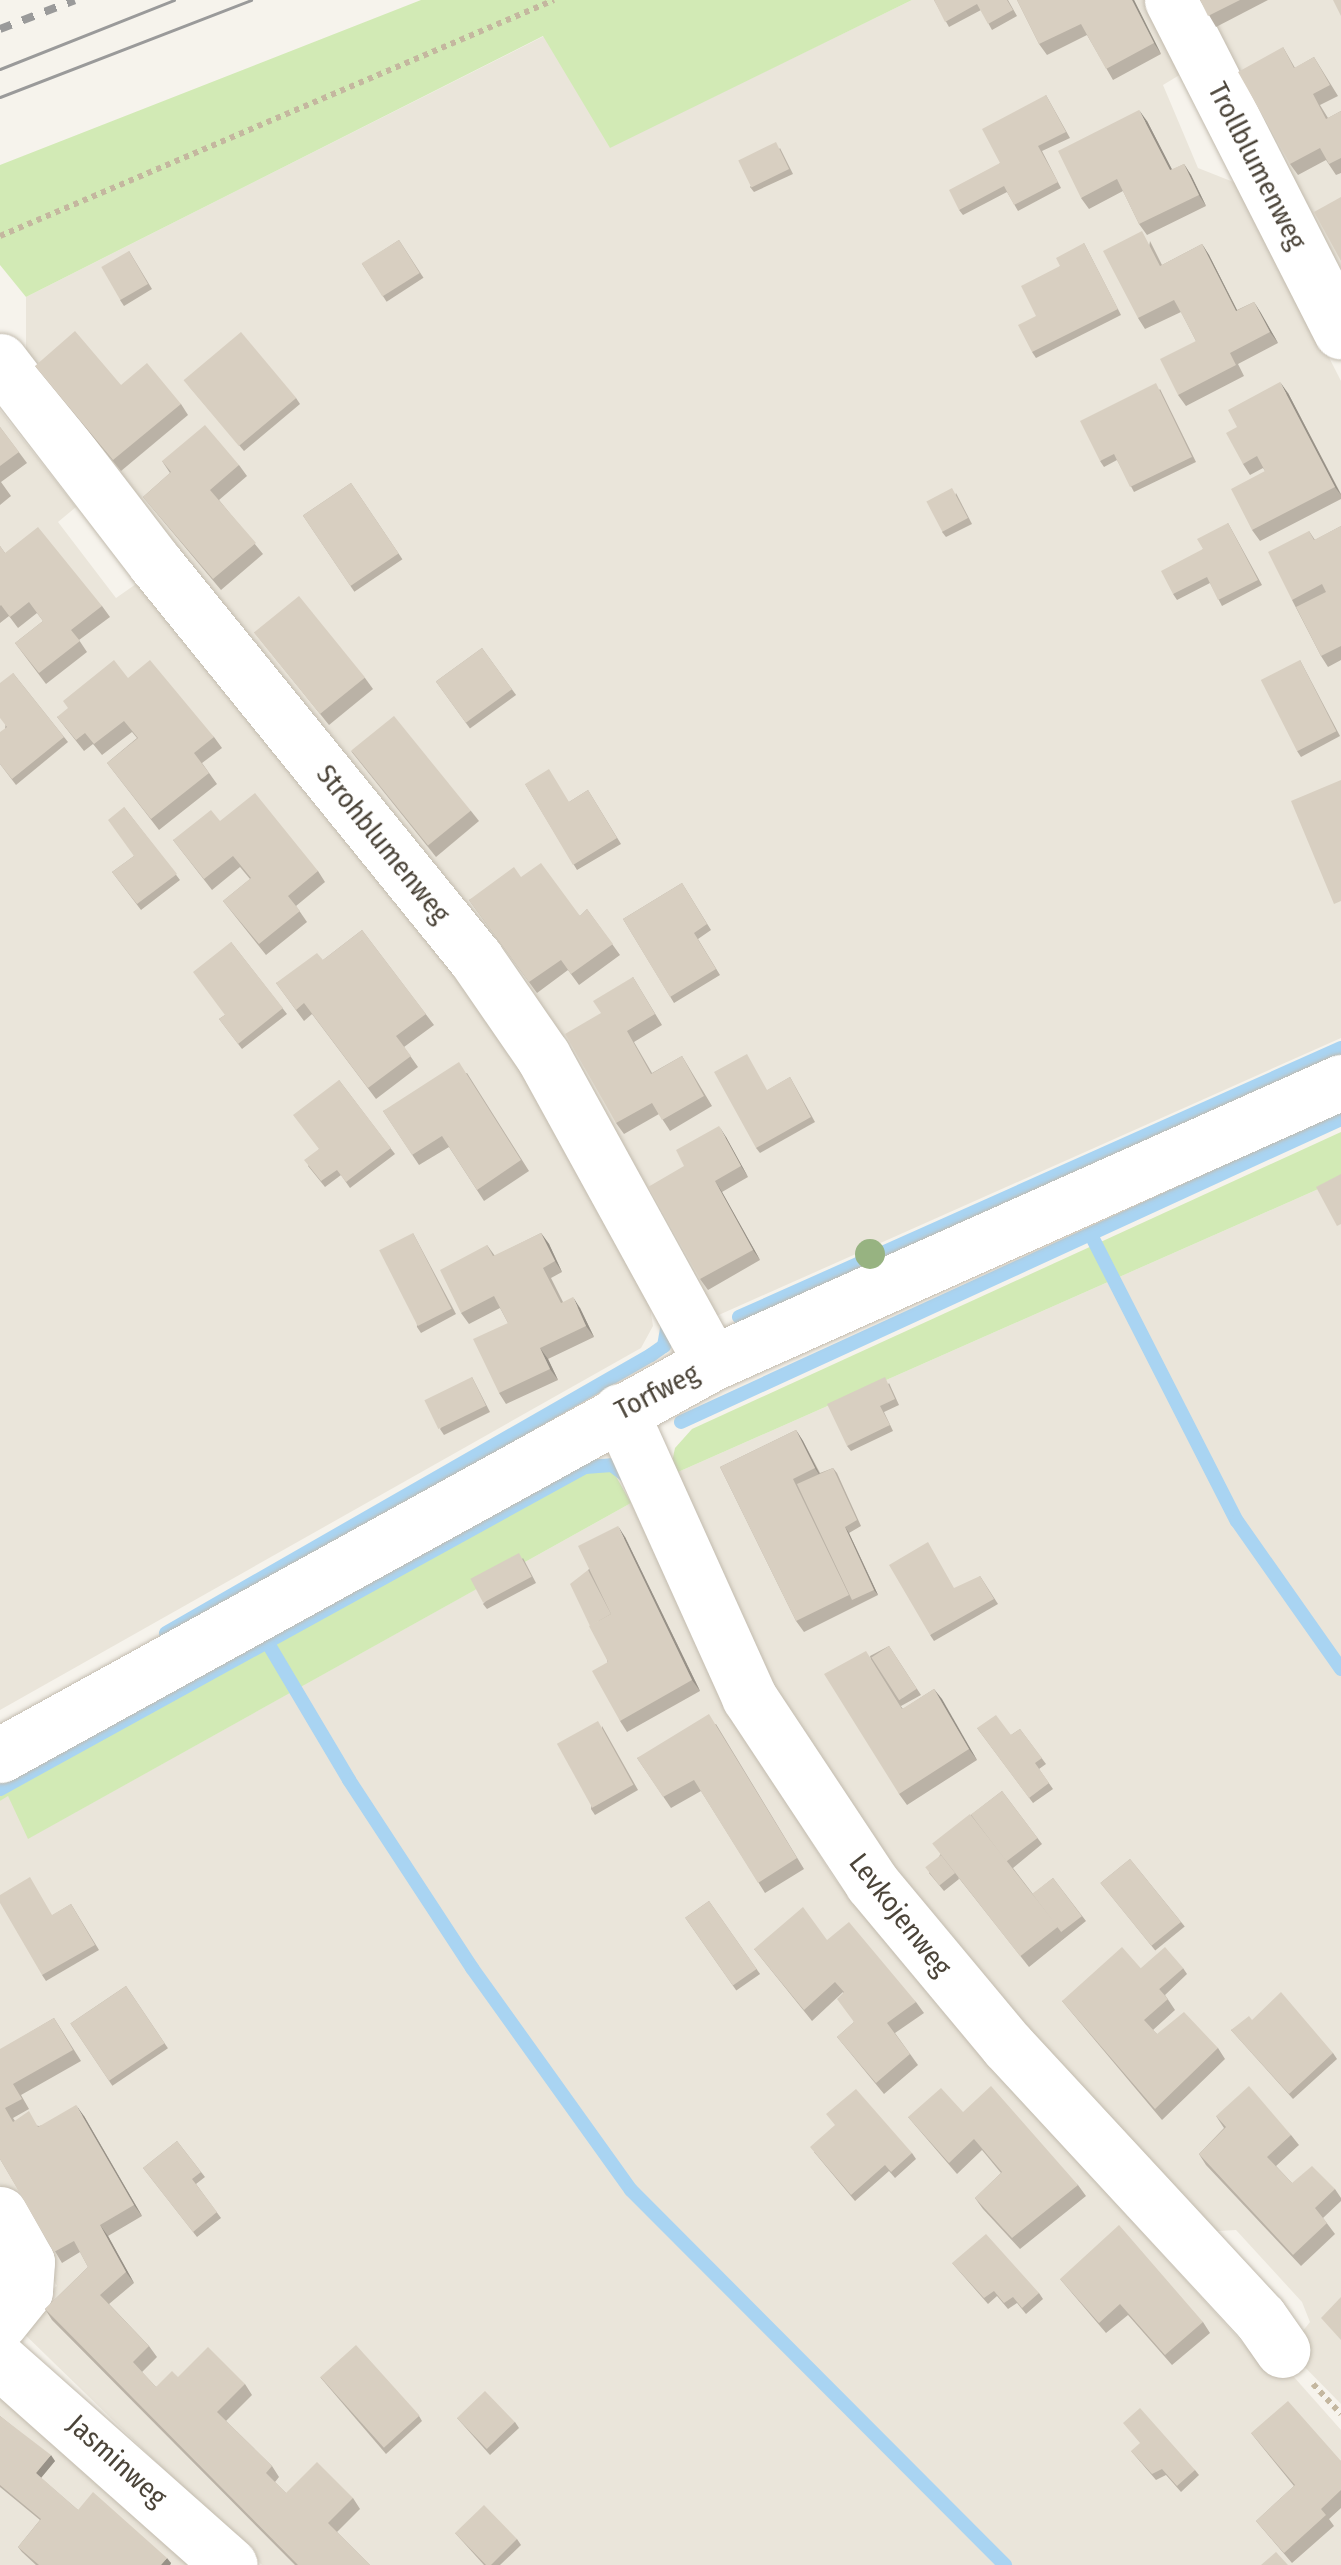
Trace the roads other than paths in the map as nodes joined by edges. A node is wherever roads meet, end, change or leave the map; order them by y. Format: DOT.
graph roads {
  1 [pos="1172,0"];
  2 [pos="1341,331"];
  3 [pos="0,361"];
  4 [pos="1341,1082"];
  5 [pos="712,1364"];
  6 [pos="620,1411"];
  7 [pos="0,1755"];
  8 [pos="0,2214"];
  9 [pos="0,2322"];
  10 [pos="1270,2334"];
  11 [pos="0,2361"];
  12 [pos="230,2565"];
  1 -- 2 [label="street, Trollblumenweg"];
  3 -- 5 [label="street, Strohblumenweg"];
  4 -- 5 [label="street, Torfweg"];
  5 -- 6 [label="street, Torfweg"];
  6 -- 7 [label="street, Torfweg"];
  6 -- 10 [label="street, Levkojenweg"];
  8 -- 9 [label="street"];
  11 -- 12 [label="street, Jasminweg"];
}
